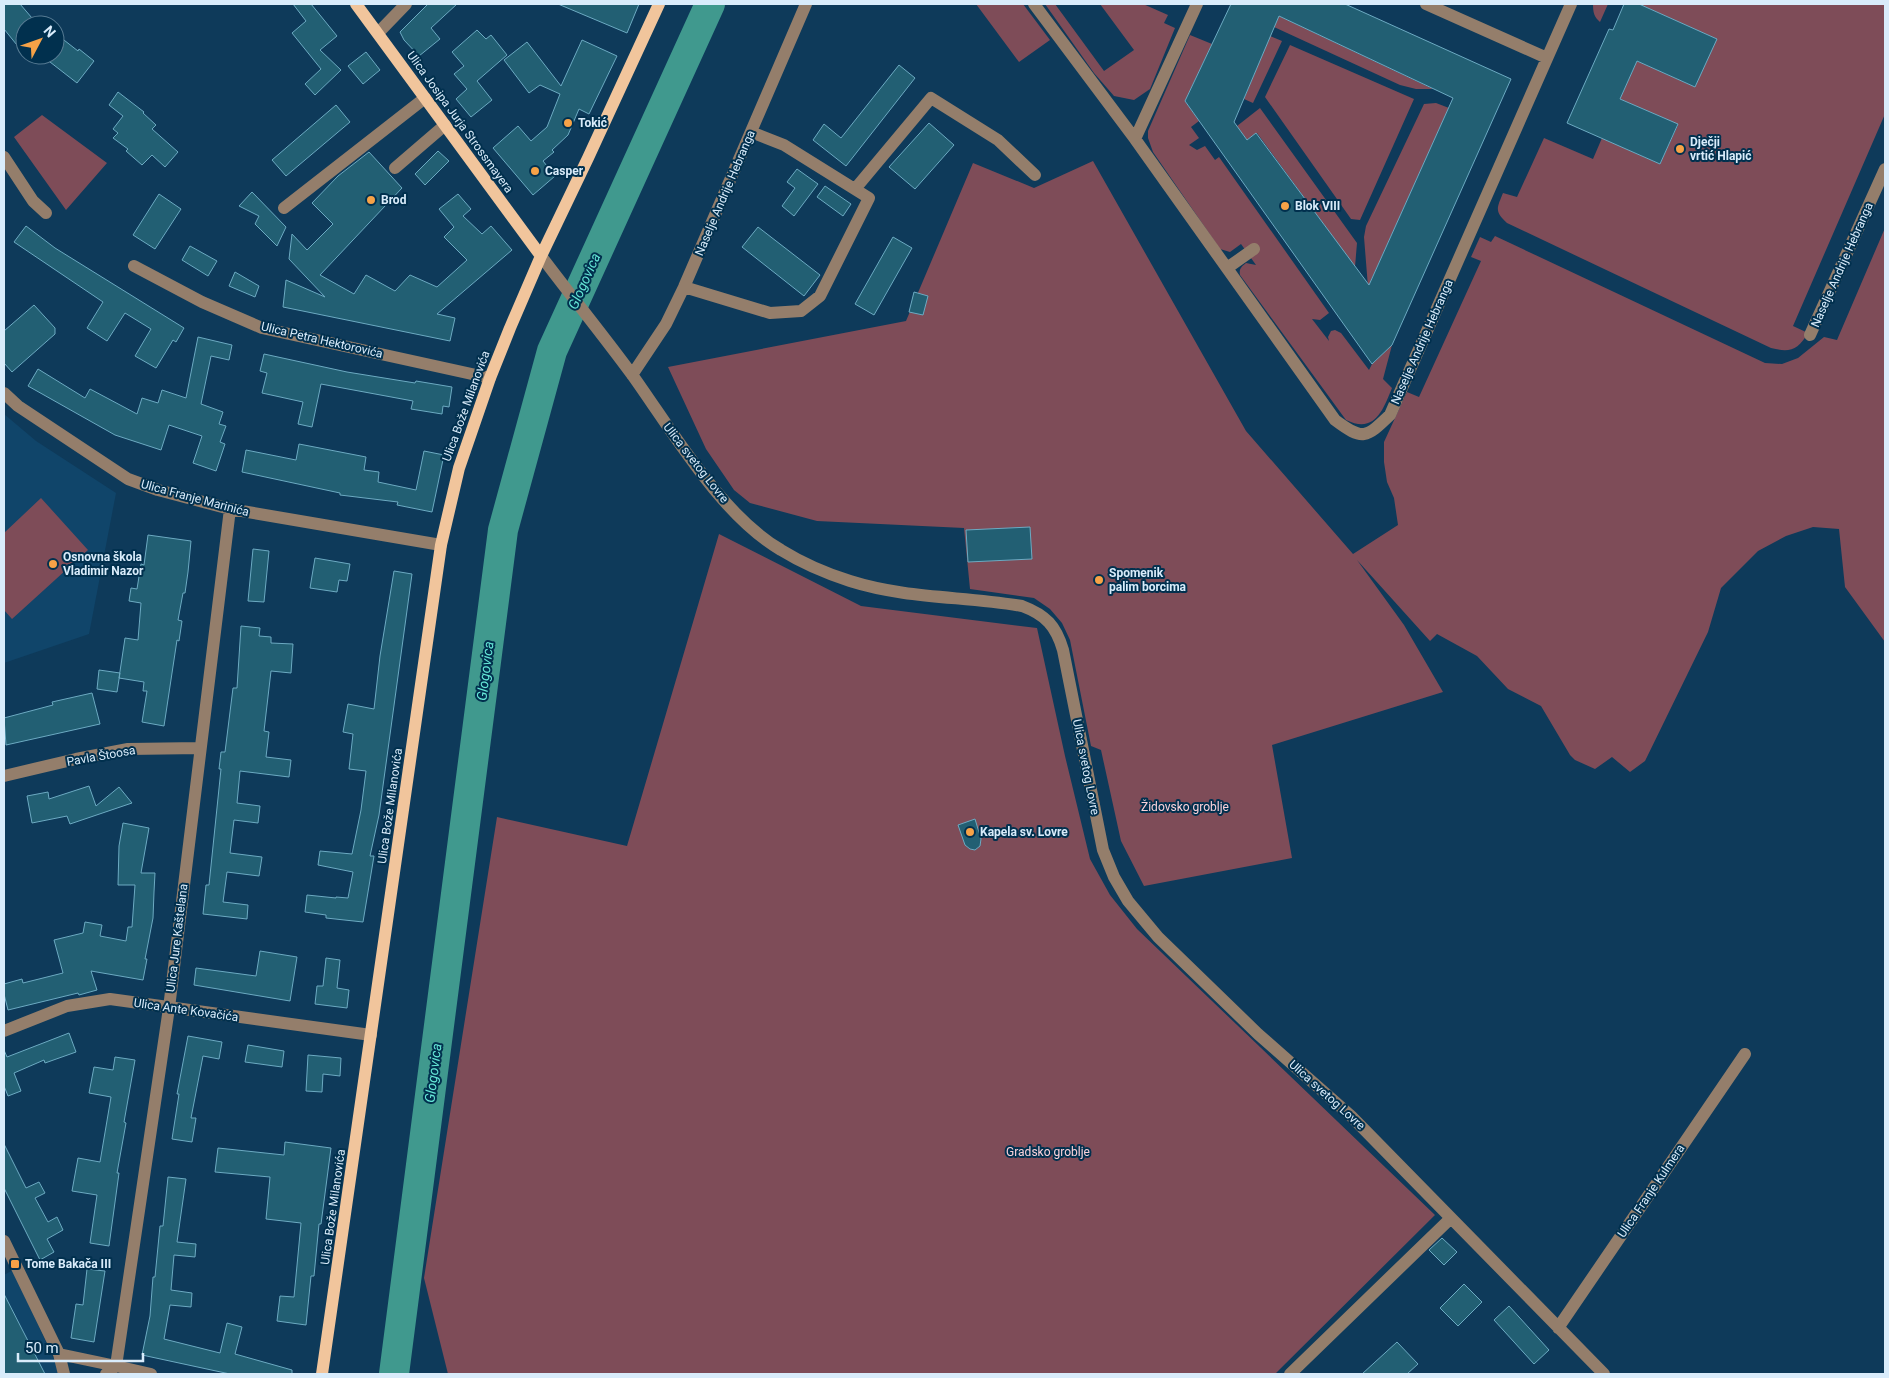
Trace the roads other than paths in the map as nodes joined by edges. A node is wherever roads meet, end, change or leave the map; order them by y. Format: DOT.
graph roads {
  1 [pos="356,4"];
  2 [pos="406,4"];
  3 [pos="659,4"];
  4 [pos="806,4"];
  5 [pos="1034,4"];
  6 [pos="1197,4"];
  7 [pos="1426,4"];
  8 [pos="1571,4"];
  9 [pos="378,33"];
  10 [pos="1547,58"];
  11 [pos="425,98"];
  12 [pos="445,125"];
  13 [pos="751,132"];
  14 [pos="1134,139"];
  15 [pos="4,157"];
  16 [pos="395,168"];
  17 [pos="1885,169"];
  18 [pos="1035,175"];
  19 [pos="855,189"];
  20 [pos="284,208"];
  21 [pos="46,212"];
  22 [pos="1254,249"];
  23 [pos="541,256"];
  24 [pos="134,266"];
  25 [pos="1227,268"];
  26 [pos="684,287"];
  27 [pos="1810,335"];
  28 [pos="632,375"];
  29 [pos="490,378"];
  30 [pos="4,393"];
  31 [pos="230,509"];
  32 [pos="441,545"];
  33 [pos="200,748"];
  34 [pos="4,776"];
  35 [pos="169,1008"];
  36 [pos="4,1031"];
  37 [pos="371,1035"];
  38 [pos="1745,1054"];
  39 [pos="1451,1218"];
  40 [pos="4,1241"];
  41 [pos="1558,1328"];
  42 [pos="59,1354"];
  43 [pos="111,1370"];
  44 [pos="64,1374"];
  45 [pos="151,1374"];
  46 [pos="322,1374"];
  47 [pos="1290,1374"];
  48 [pos="1604,1374"];
  1 -- 9 [label="main road, Ulica Josipa Jurja Strossmayera"];
  2 -- 9 [label="street"];
  3 -- 23 [label="main road, Ulica Bože Milanovića"];
  4 -- 13 [label="street, Naselje Andrije Hebranga"];
  5 -- 14 [label="street, Naselje Andrije Hebranga"];
  6 -- 14 [label="street"];
  7 -- 10 [label="street"];
  8 -- 10 [label="street, Naselje Andrije Hebranga"];
  9 -- 11 [label="main road, Ulica Josipa Jurja Strossmayera"];
  10 -- 25 [label="street, Naselje Andrije Hebranga"];
  11 -- 12 [label="main road, Ulica Josipa Jurja Strossmayera"];
  11 -- 20 [label="street"];
  12 -- 16 [label="street"];
  12 -- 23 [label="main road, Ulica Josipa Jurja Strossmayera"];
  13 -- 19 [label="street"];
  13 -- 26 [label="street, Naselje Andrije Hebranga"];
  14 -- 25 [label="street, Naselje Andrije Hebranga"];
  15 -- 21 [label="street"];
  17 -- 27 [label="street, Naselje Andrije Hebranga"];
  18 -- 19 [label="street"];
  19 -- 26 [label="street"];
  22 -- 25 [label="street"];
  23 -- 28 [label="street, Ulica svetog Lovre"];
  23 -- 29 [label="main road, Ulica Bože Milanovića"];
  24 -- 29 [label="street, Ulica Petra Hektorovića"];
  26 -- 28 [label="street, Naselje Andrije Hebranga"];
  28 -- 39 [label="street, Ulica svetog Lovre"];
  29 -- 32 [label="main road, Ulica Bože Milanovića"];
  30 -- 31 [label="street, Ulica Franje Marinića"];
  31 -- 32 [label="street, Ulica Franje Marinića"];
  31 -- 33 [label="street, Ulica Jure Kaštelana"];
  32 -- 37 [label="main road, Ulica Bože Milanovića"];
  33 -- 34 [label="street, Pavla Štoosa"];
  33 -- 35 [label="street, Ulica Jure Kaštelana"];
  35 -- 36 [label="street, Ulica Ante Kovačića"];
  35 -- 37 [label="street, Ulica Ante Kovačića"];
  35 -- 43 [label="street, Ulica Jure Kaštelana"];
  37 -- 46 [label="main road, Ulica Bože Milanovića"];
  38 -- 41 [label="street, Ulica Franje Kulmera"];
  39 -- 41 [label="street, Ulica svetog Lovre"];
  39 -- 47 [label="street"];
  40 -- 42 [label="street"];
  41 -- 48 [label="street, Ulica svetog Lovre"];
  42 -- 43 [label="street"];
  42 -- 44 [label="street"];
  43 -- 45 [label="street"];
}
